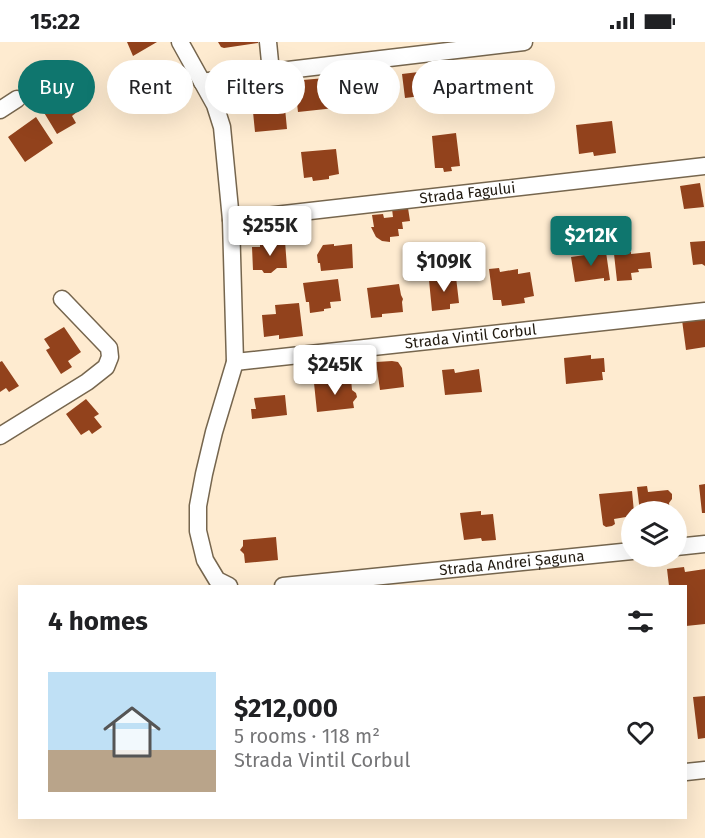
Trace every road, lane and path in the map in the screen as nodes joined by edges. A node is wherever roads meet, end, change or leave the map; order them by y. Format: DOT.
graph roads {
  1 [pos="180,42"];
  2 [pos="268,42"];
  3 [pos="524,42"];
  4 [pos="270,60"];
  5 [pos="305,68"];
  6 [pos="202,82"];
  7 [pos="205,82"];
  8 [pos="17,99"];
  9 [pos="0,110"];
  10 [pos="705,166"];
  11 [pos="231,220"];
  12 [pos="62,299"];
  13 [pos="705,311"];
  14 [pos="235,362"];
  15 [pos="0,436"];
  16 [pos="705,544"];
  17 [pos="687,546"];
  18 [pos="621,552"];
  19 [pos="227,585"];
  20 [pos="293,585"];
  21 [pos="705,770"];
  22 [pos="687,772"];
  1 -- 6 [label="street"];
  2 -- 4 [label="street"];
  3 -- 5 [label="street"];
  6 -- 7 [label="street"];
  6 -- 11 [label="street"];
  8 -- 9 [label="street"];
  10 -- 11 [label="street, Strada Fagului"];
  11 -- 14 [label="street"];
  12 -- 15 [label="street"];
  13 -- 14 [label="street, Strada Vintil Corbul"];
  14 -- 19 [label="street"];
  16 -- 17 [label="street"];
  18 -- 20 [label="street, Strada Andrei Șaguna"];
  21 -- 22 [label="street"];
}
